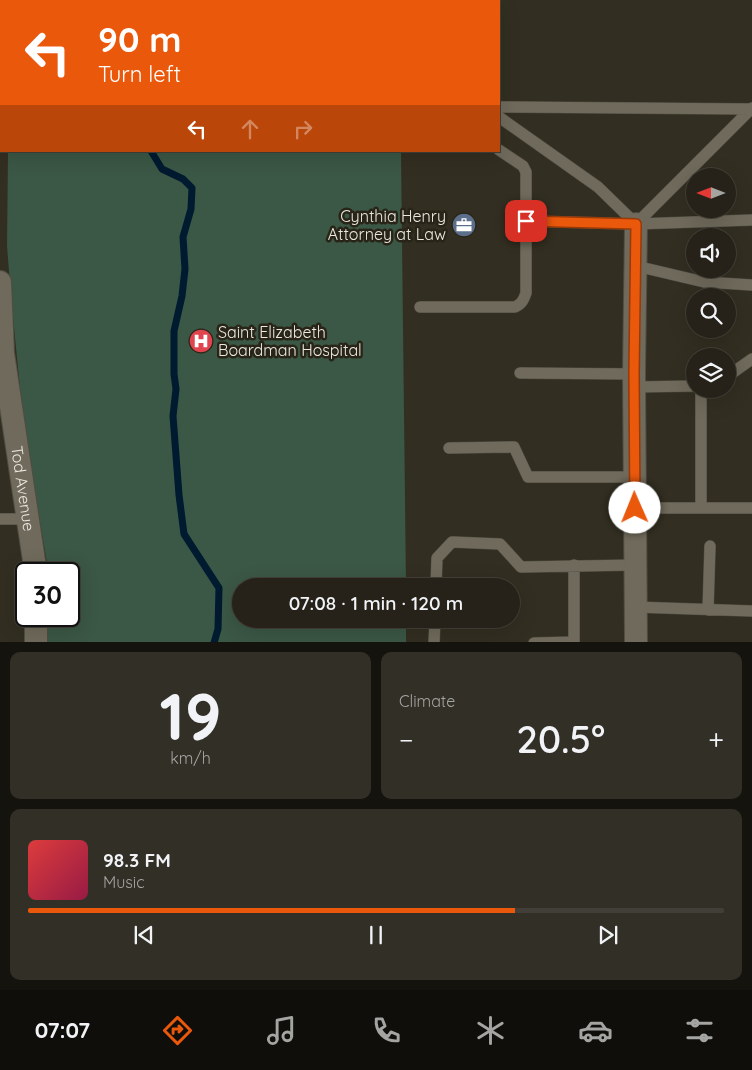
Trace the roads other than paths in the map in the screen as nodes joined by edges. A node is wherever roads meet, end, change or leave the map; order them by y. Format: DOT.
graph roads {
  1 [pos="500,106"];
  2 [pos="752,108"];
  3 [pos="500,118"];
  4 [pos="500,151"];
  5 [pos="752,220"];
  6 [pos="526,221"];
  7 [pos="636,224"];
  8 [pos="636,266"];
  9 [pos="0,282"];
  10 [pos="752,285"];
  11 [pos="420,307"];
  12 [pos="1,331"];
  13 [pos="752,359"];
  14 [pos="736,370"];
  15 [pos="520,374"];
  16 [pos="634,380"];
  17 [pos="686,385"];
  18 [pos="701,398"];
  19 [pos="449,448"];
  20 [pos="635,477"];
  21 [pos="635,508"];
  22 [pos="701,508"];
  23 [pos="752,508"];
  24 [pos="0,519"];
  25 [pos="28,519"];
  26 [pos="710,546"];
  27 [pos="34,562"];
  28 [pos="574,565"];
  29 [pos="635,565"];
  30 [pos="436,578"];
  31 [pos="635,607"];
  32 [pos="708,610"];
  33 [pos="752,611"];
  34 [pos="36,627"];
  35 [pos="435,628"];
  36 [pos="36,642"];
  37 [pos="434,642"];
  38 [pos="534,642"];
  39 [pos="636,642"];
  1 -- 2 [label="lane"];
  2 -- 7 [label="lane"];
  3 -- 7 [label="lane"];
  4 -- 6 [label="lane"];
  5 -- 7 [label="lane"];
  6 -- 7 [label="lane"];
  6 -- 11 [label="lane"];
  7 -- 8 [label="street"];
  8 -- 10 [label="lane"];
  8 -- 16 [label="street"];
  9 -- 12 [label="street, Tod Avenue"];
  12 -- 25 [label="street, Tod Avenue"];
  13 -- 14 [label="lane"];
  15 -- 16 [label="lane"];
  16 -- 17 [label="lane"];
  16 -- 20 [label="street"];
  18 -- 22 [label="lane"];
  19 -- 20 [label="lane"];
  20 -- 21 [label="street"];
  21 -- 22 [label="lane"];
  21 -- 29 [label="street"];
  22 -- 23 [label="lane"];
  24 -- 25 [label="lane"];
  25 -- 27 [label="street, Tod Avenue"];
  26 -- 32 [label="lane"];
  28 -- 29 [label="lane"];
  28 -- 30 [label="lane"];
  28 -- 38 [label="lane"];
  29 -- 31 [label="street"];
  31 -- 32 [label="lane"];
  31 -- 39 [label="street"];
  32 -- 33 [label="lane"];
  34 -- 36 [label="street"];
  35 -- 37 [label="lane"];
}
